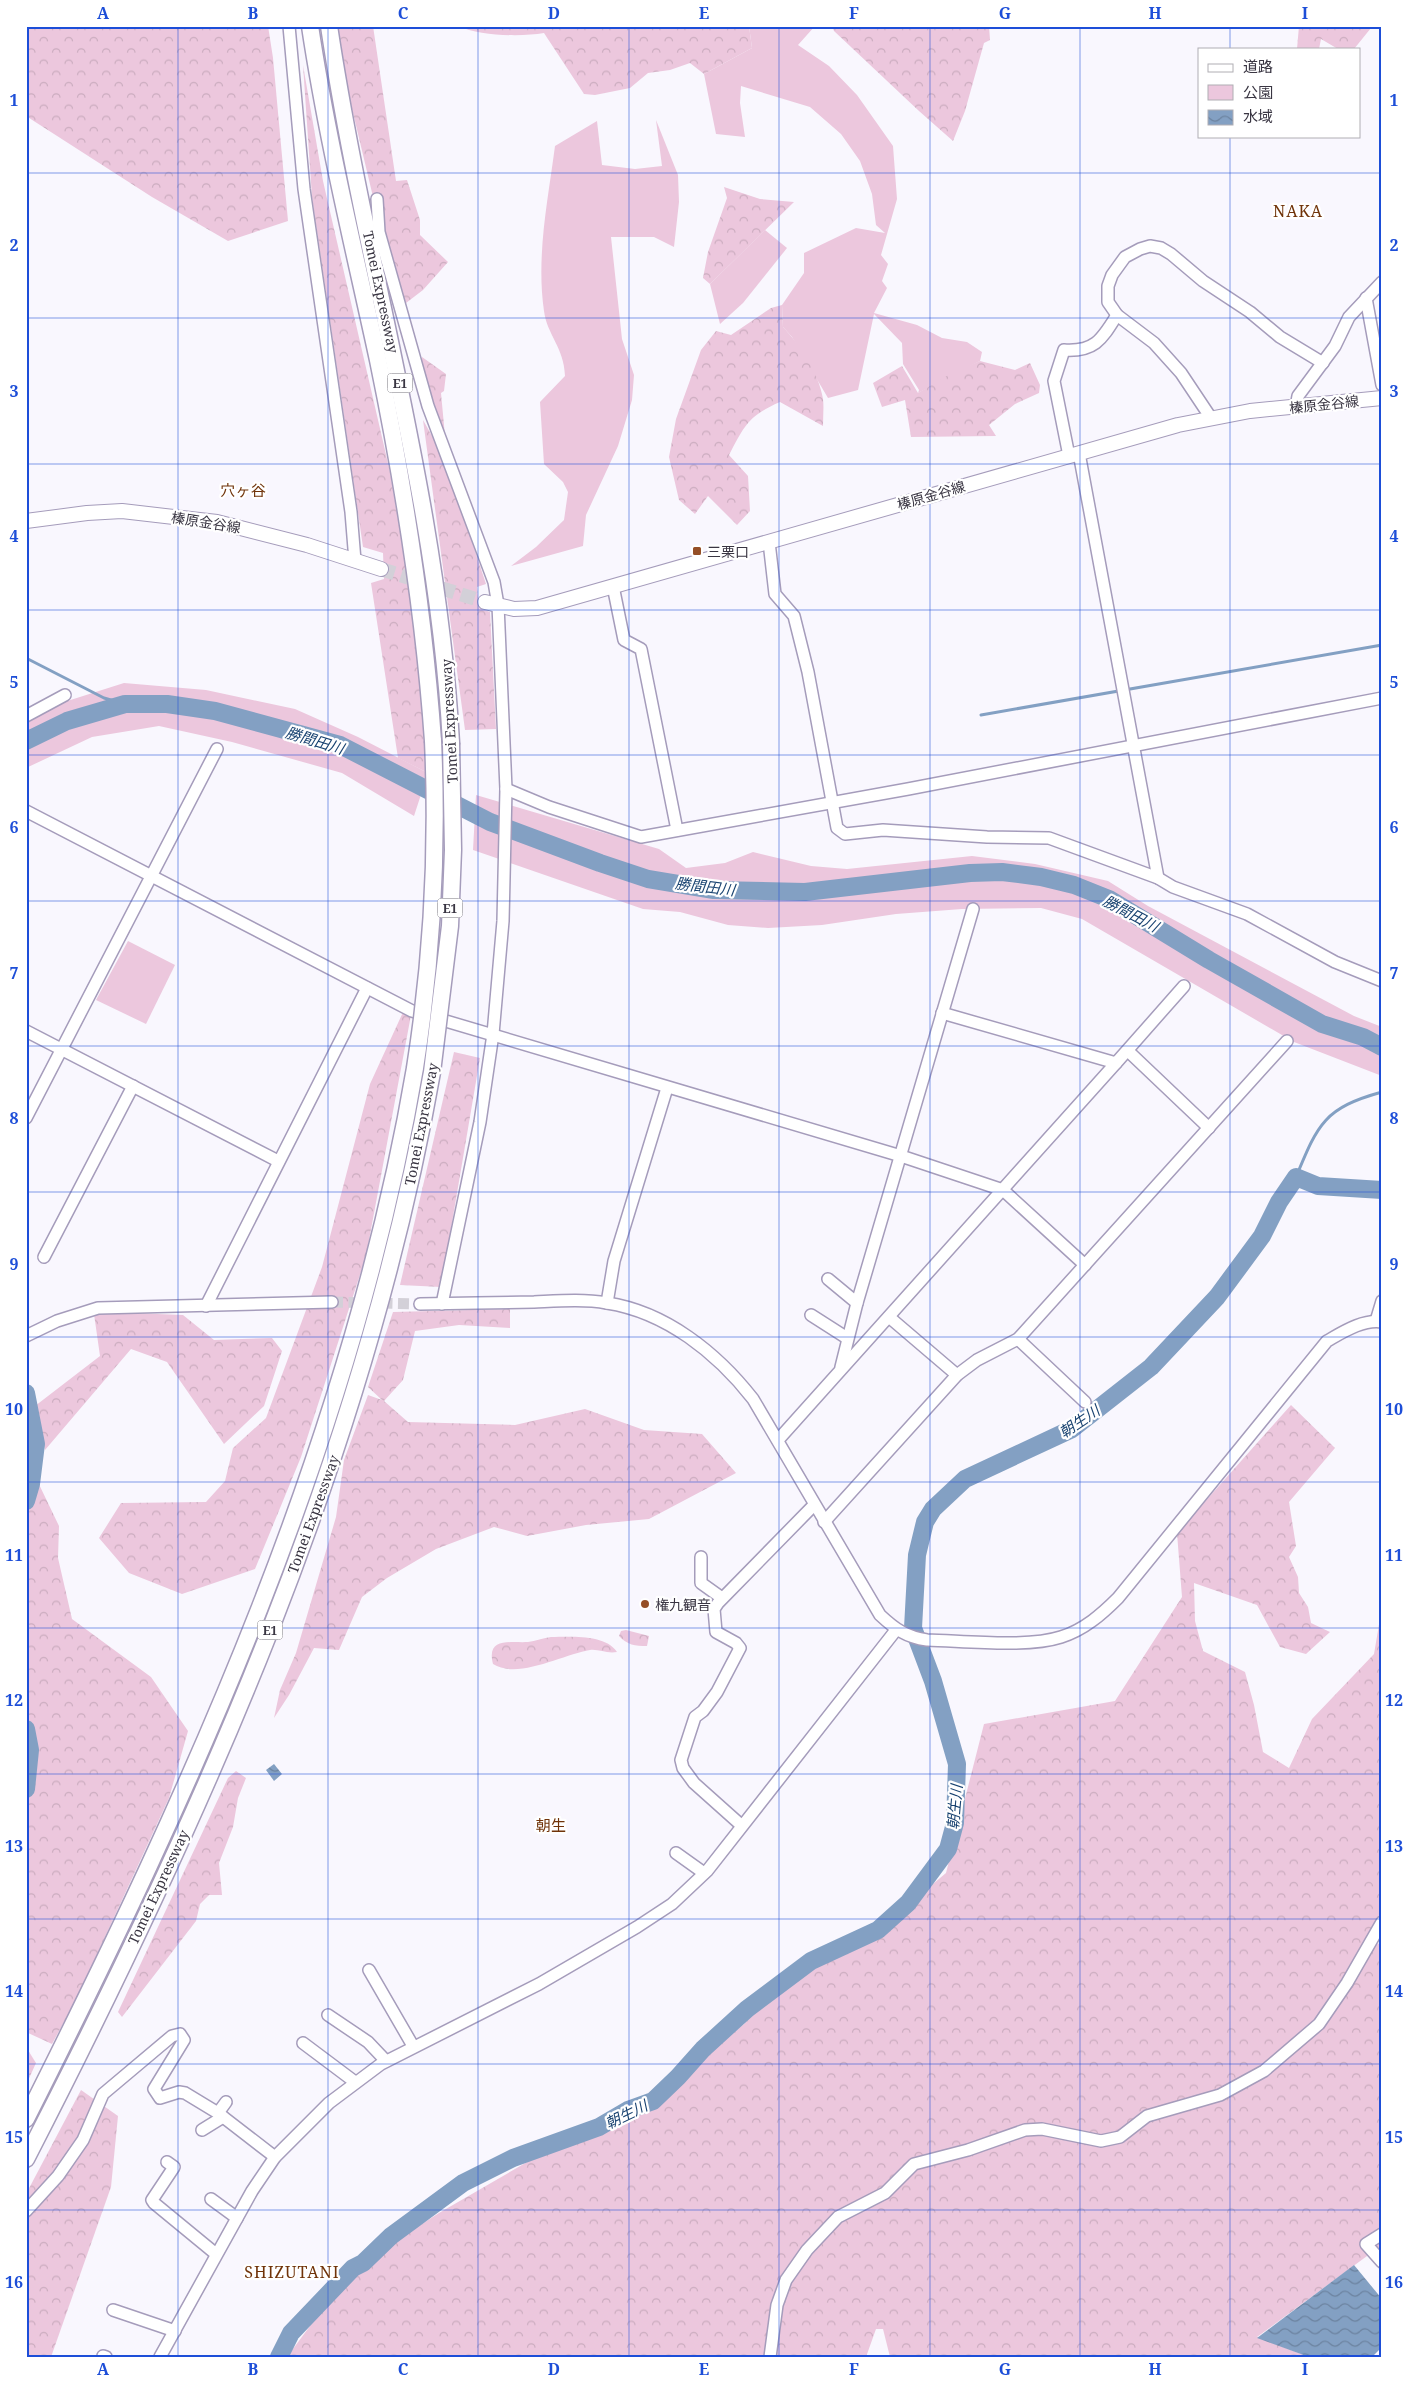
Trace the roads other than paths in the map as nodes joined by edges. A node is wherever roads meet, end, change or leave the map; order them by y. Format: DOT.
graph roads {
  1 [pos="289,26"];
  2 [pos="310,26"];
  3 [pos="329,26"];
  4 [pos="378,199"];
  5 [pos="1382,282"];
  6 [pos="1366,298"];
  7 [pos="1117,315"];
  8 [pos="1322,363"];
  9 [pos="1382,385"];
  10 [pos="1382,398"];
  11 [pos="1296,406"];
  12 [pos="1211,418"];
  13 [pos="1074,454"];
  14 [pos="26,521"];
  15 [pos="769,542"];
  16 [pos="356,560"];
  17 [pos="381,569"];
  18 [pos="613,586"];
  19 [pos="491,604"];
  20 [pos="65,695"];
  21 [pos="1382,698"];
  22 [pos="26,716"];
  23 [pos="1135,744"];
  24 [pos="217,749"];
  25 [pos="506,789"];
  26 [pos="831,801"];
  27 [pos="26,811"];
  28 [pos="677,830"];
  29 [pos="152,876"];
  30 [pos="1158,878"];
  31 [pos="973,909"];
  32 [pos="1382,981"];
  33 [pos="1184,986"];
  34 [pos="367,988"];
  35 [pos="942,1013"];
  36 [pos="26,1031"];
  37 [pos="493,1034"];
  38 [pos="1287,1041"];
  39 [pos="61,1050"];
  40 [pos="1128,1051"];
  41 [pos="1116,1063"];
  42 [pos="133,1086"];
  43 [pos="667,1088"];
  44 [pos="26,1118"];
  45 [pos="1209,1128"];
  46 [pos="901,1156"];
  47 [pos="278,1161"];
  48 [pos="1003,1190"];
  49 [pos="44,1257"];
  50 [pos="1086,1265"];
  51 [pos="828,1278"];
  52 [pos="332,1302"];
  53 [pos="1382,1302"];
  54 [pos="606,1303"];
  55 [pos="857,1303"];
  56 [pos="420,1304"];
  57 [pos="442,1304"];
  58 [pos="206,1306"];
  59 [pos="811,1315"];
  60 [pos="889,1317"];
  61 [pos="1379,1322"];
  62 [pos="26,1336"];
  63 [pos="847,1338"];
  64 [pos="1018,1338"];
  65 [pos="841,1368"];
  66 [pos="957,1375"];
  67 [pos="1085,1402"];
  68 [pos="778,1440"];
  69 [pos="814,1505"];
  70 [pos="824,1522"];
  71 [pos="702,1557"];
  72 [pos="722,1598"];
  73 [pos="896,1630"];
  74 [pos="741,1825"];
  75 [pos="676,1853"];
  76 [pos="704,1873"];
  77 [pos="1382,1922"];
  78 [pos="369,1970"];
  79 [pos="328,2015"];
  80 [pos="303,2043"];
  81 [pos="413,2046"];
  82 [pos="386,2061"];
  83 [pos="355,2082"];
  84 [pos="226,2102"];
  85 [pos="220,2115"];
  86 [pos="26,2119"];
  87 [pos="202,2130"];
  88 [pos="275,2157"];
  89 [pos="26,2158"];
  90 [pos="167,2162"];
  91 [pos="211,2199"];
  92 [pos="26,2211"];
  93 [pos="237,2218"];
  94 [pos="1382,2234"];
  95 [pos="216,2254"];
  96 [pos="1382,2262"];
  97 [pos="113,2310"];
  98 [pos="176,2331"];
  99 [pos="160,2357"];
  100 [pos="770,2357"];
  1 -- 16 [label="street"];
  2 -- 86 [label="highway, Tomei Expressway / E1, bridge"];
  3 -- 89 [label="highway, Tomei Expressway / E1, bridge"];
  4 -- 19 [label="street"];
  5 -- 6 [label="street"];
  6 -- 8 [label="street"];
  6 -- 9 [label="street"];
  7 -- 8 [label="street"];
  7 -- 12 [label="street"];
  7 -- 13 [label="street"];
  8 -- 11 [label="street"];
  10 -- 11 [label="main road, 榛原金谷線"];
  11 -- 12 [label="main road, 榛原金谷線"];
  12 -- 13 [label="main road, 榛原金谷線"];
  13 -- 15 [label="main road, 榛原金谷線"];
  13 -- 23 [label="street"];
  14 -- 16 [label="main road, 榛原金谷線"];
  15 -- 18 [label="main road, 榛原金谷線"];
  15 -- 26 [label="street"];
  16 -- 17 [label="main road, 榛原金谷線"];
  18 -- 19 [label="main road, 榛原金谷線"];
  18 -- 28 [label="street"];
  19 -- 25 [label="street"];
  20 -- 22 [label="street"];
  21 -- 23 [label="street"];
  23 -- 26 [label="street"];
  23 -- 30 [label="street"];
  24 -- 29 [label="street"];
  25 -- 28 [label="street"];
  25 -- 37 [label="street"];
  26 -- 28 [label="street"];
  26 -- 30 [label="street"];
  27 -- 29 [label="street"];
  29 -- 34 [label="street"];
  29 -- 39 [label="street"];
  30 -- 32 [label="street"];
  31 -- 35 [label="street"];
  33 -- 40 [label="street"];
  34 -- 37 [label="street"];
  34 -- 47 [label="street"];
  35 -- 41 [label="street"];
  35 -- 46 [label="street"];
  36 -- 39 [label="street"];
  37 -- 43 [label="street"];
  37 -- 57 [label="street"];
  38 -- 45 [label="street"];
  39 -- 42 [label="street"];
  39 -- 44 [label="street"];
  40 -- 41 [label="street"];
  40 -- 45 [label="street"];
  41 -- 48 [label="street"];
  42 -- 47 [label="street"];
  42 -- 49 [label="street"];
  43 -- 46 [label="street"];
  43 -- 54 [label="street"];
  45 -- 50 [label="street"];
  46 -- 48 [label="street"];
  46 -- 55 [label="street"];
  47 -- 58 [label="street"];
  48 -- 50 [label="street"];
  48 -- 60 [label="street"];
  50 -- 64 [label="street"];
  51 -- 55 [label="street"];
  52 -- 58 [label="street"];
  53 -- 61 [label="street"];
  54 -- 57 [label="street"];
  54 -- 68 [label="street"];
  55 -- 63 [label="street"];
  56 -- 57 [label="street"];
  58 -- 62 [label="street"];
  59 -- 63 [label="street"];
  60 -- 65 [label="street"];
  60 -- 66 [label="street"];
  61 -- 73 [label="street"];
  63 -- 65 [label="street"];
  64 -- 66 [label="street"];
  64 -- 67 [label="street"];
  65 -- 68 [label="street"];
  66 -- 70 [label="street"];
  68 -- 69 [label="street"];
  69 -- 70 [label="street"];
  69 -- 72 [label="street"];
  70 -- 73 [label="street"];
  71 -- 72 [label="street"];
  72 -- 74 [label="street"];
  73 -- 74 [label="street"];
  74 -- 76 [label="street"];
  75 -- 76 [label="street"];
  76 -- 81 [label="street"];
  77 -- 100 [label="street"];
  78 -- 81 [label="street"];
  79 -- 82 [label="street"];
  80 -- 83 [label="street"];
  81 -- 82 [label="street"];
  82 -- 83 [label="street"];
  83 -- 88 [label="street"];
  84 -- 85 [label="street"];
  85 -- 87 [label="street"];
  85 -- 88 [label="street"];
  85 -- 92 [label="street"];
  88 -- 93 [label="street"];
  90 -- 95 [label="street"];
  91 -- 93 [label="street"];
  93 -- 95 [label="street"];
  94 -- 96 [label="street"];
  95 -- 98 [label="street"];
  97 -- 98 [label="street"];
  98 -- 99 [label="street"];
}
